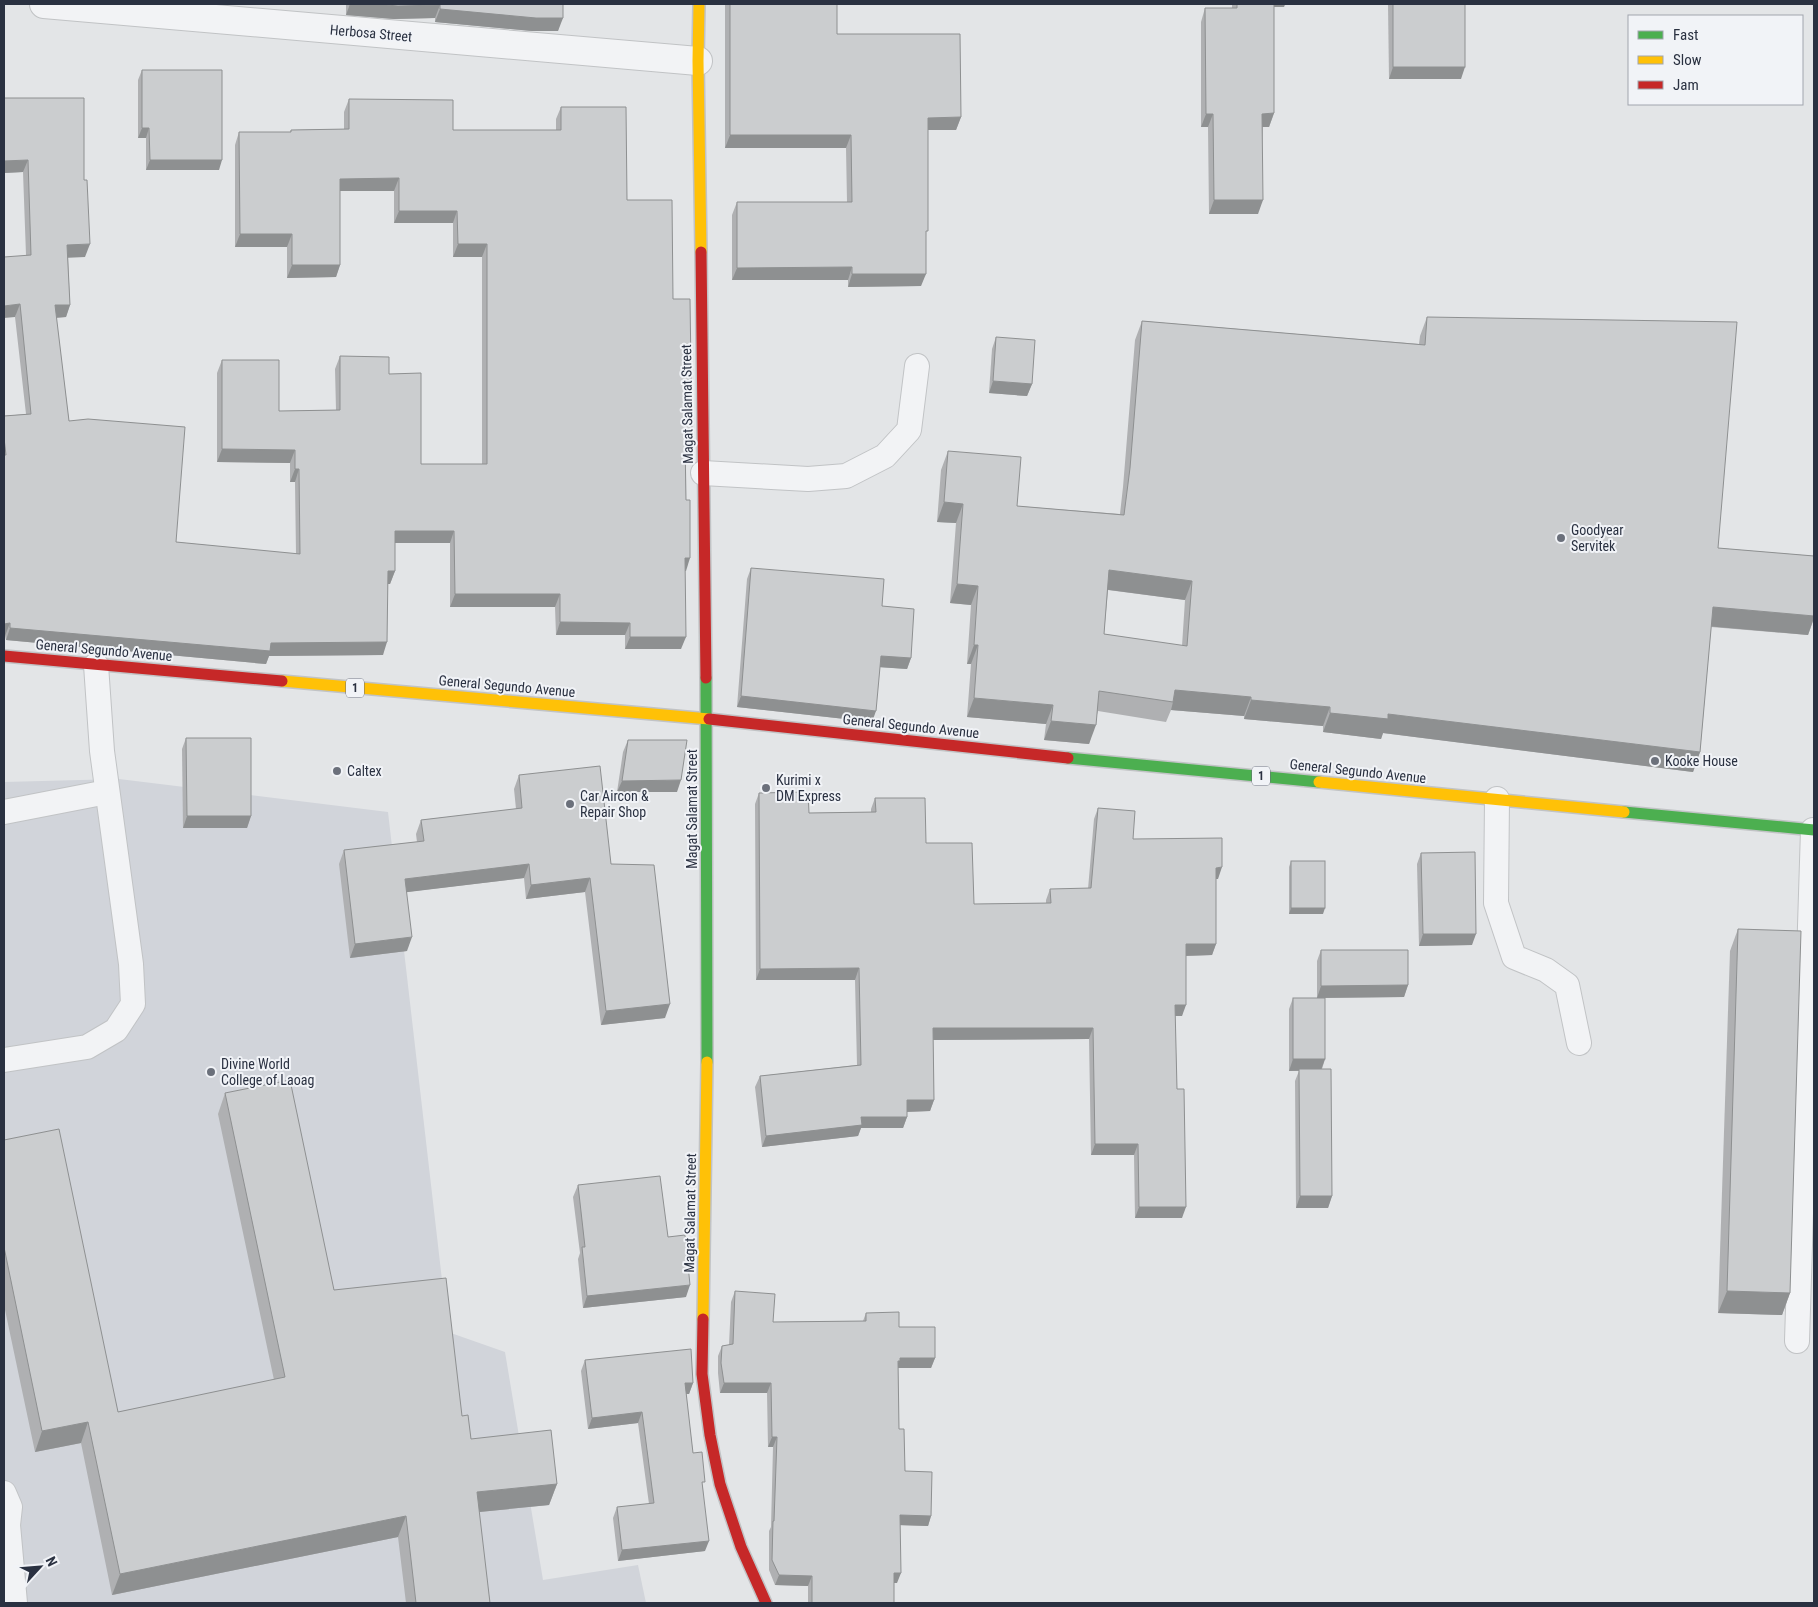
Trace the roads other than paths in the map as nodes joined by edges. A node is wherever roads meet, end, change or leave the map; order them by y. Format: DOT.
graph roads {
  1 [pos="44,4"];
  2 [pos="699,4"];
  3 [pos="698,62"];
  4 [pos="917,366"];
  5 [pos="703,473"];
  6 [pos="4,656"];
  7 [pos="96,665"];
  8 [pos="707,719"];
  9 [pos="107,792"];
  10 [pos="1497,799"];
  11 [pos="4,812"];
  12 [pos="1814,830"];
  13 [pos="1579,1043"];
  14 [pos="4,1060"];
  15 [pos="1798,1341"];
  16 [pos="4,1493"];
  17 [pos="6,1525"];
  18 [pos="15,1603"];
  19 [pos="766,1603"];
  1 -- 3 [label="street, Herbosa Street"];
  2 -- 3 [label="main road, Magat Salamat Street"];
  3 -- 5 [label="main road, Magat Salamat Street"];
  4 -- 5 [label="lane"];
  5 -- 8 [label="main road, Magat Salamat Street"];
  6 -- 7 [label="main road, General Segundo Avenue / 1"];
  7 -- 8 [label="main road, General Segundo Avenue / 1"];
  7 -- 9 [label="lane"];
  8 -- 10 [label="main road, General Segundo Avenue / 1"];
  8 -- 19 [label="main road, Magat Salamat Street"];
  9 -- 11 [label="lane"];
  9 -- 14 [label="lane"];
  10 -- 12 [label="main road, General Segundo Avenue / 1"];
  10 -- 13 [label="lane"];
  12 -- 15 [label="lane"];
  16 -- 17 [label="lane"];
  17 -- 18 [label="lane"];
}
